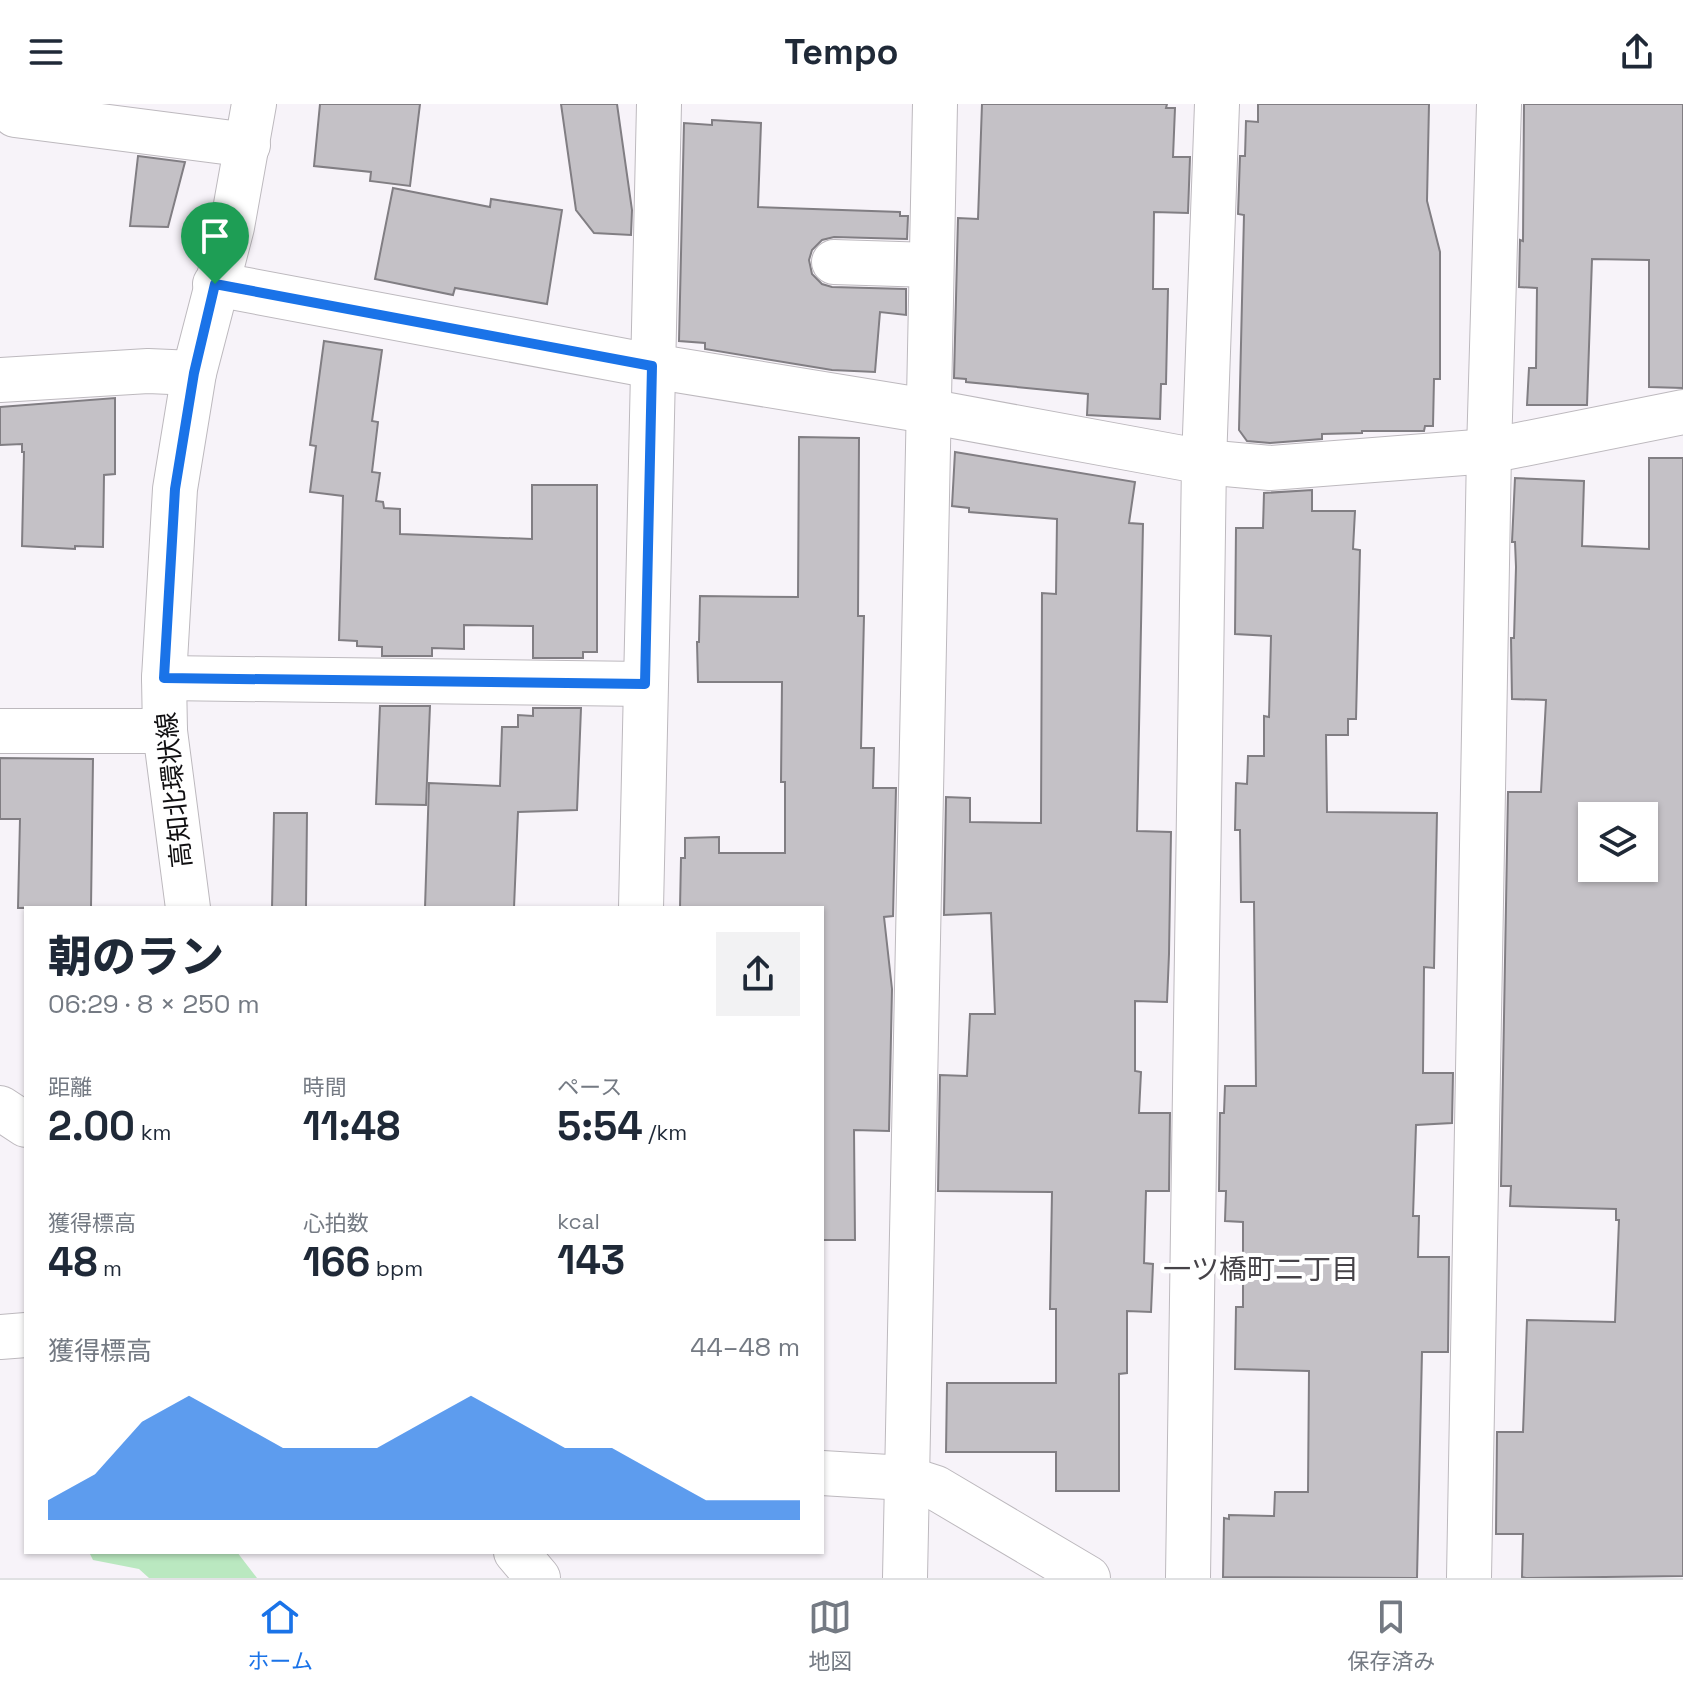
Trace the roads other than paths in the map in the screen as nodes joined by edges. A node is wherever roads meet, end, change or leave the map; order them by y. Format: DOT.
graph roads {
  1 [pos="659,104"];
  2 [pos="935,104"];
  3 [pos="1217,104"];
  4 [pos="1499,104"];
  5 [pos="90,114"];
  6 [pos="15,115"];
  7 [pos="251,124"];
  8 [pos="834,262"];
  9 [pos="931,265"];
  10 [pos="215,284"];
  11 [pos="652,366"];
  12 [pos="194,373"];
  13 [pos="0,380"];
  14 [pos="927,411"];
  15 [pos="1683,412"];
  16 [pos="1489,451"];
  17 [pos="1204,462"];
  18 [pos="164,678"];
  19 [pos="645,684"];
  20 [pos="0,731"];
  21 [pos="165,731"];
  22 [pos="188,906"];
  23 [pos="641,906"];
  24 [pos="0,1108"];
  25 [pos="24,1124"];
  26 [pos="24,1335"];
  27 [pos="0,1337"];
  28 [pos="824,1473"];
  29 [pos="905,1478"];
  30 [pos="905,1578"];
  31 [pos="1088,1578"];
  32 [pos="1188,1578"];
  33 [pos="1469,1578"];
  1 -- 11 [label="street"];
  2 -- 9 [label="street"];
  3 -- 17 [label="street"];
  4 -- 16 [label="street"];
  5 -- 6 [label="street"];
  5 -- 7 [label="street"];
  7 -- 10 [label="street, 高知北環状線"];
  8 -- 9 [label="street"];
  9 -- 14 [label="street"];
  10 -- 11 [label="street"];
  10 -- 12 [label="street, 高知北環状線"];
  11 -- 14 [label="street"];
  11 -- 19 [label="street"];
  12 -- 13 [label="street"];
  12 -- 18 [label="street, 高知北環状線"];
  14 -- 17 [label="street"];
  14 -- 29 [label="street"];
  15 -- 16 [label="street"];
  16 -- 17 [label="street"];
  16 -- 33 [label="street"];
  17 -- 32 [label="street"];
  18 -- 19 [label="street"];
  18 -- 21 [label="street, 高知北環状線"];
  19 -- 23 [label="street"];
  20 -- 21 [label="street"];
  21 -- 22 [label="street, 高知北環状線"];
  24 -- 25 [label="street"];
  26 -- 27 [label="street"];
  28 -- 29 [label="street"];
  29 -- 30 [label="street"];
  29 -- 31 [label="street"];
}
